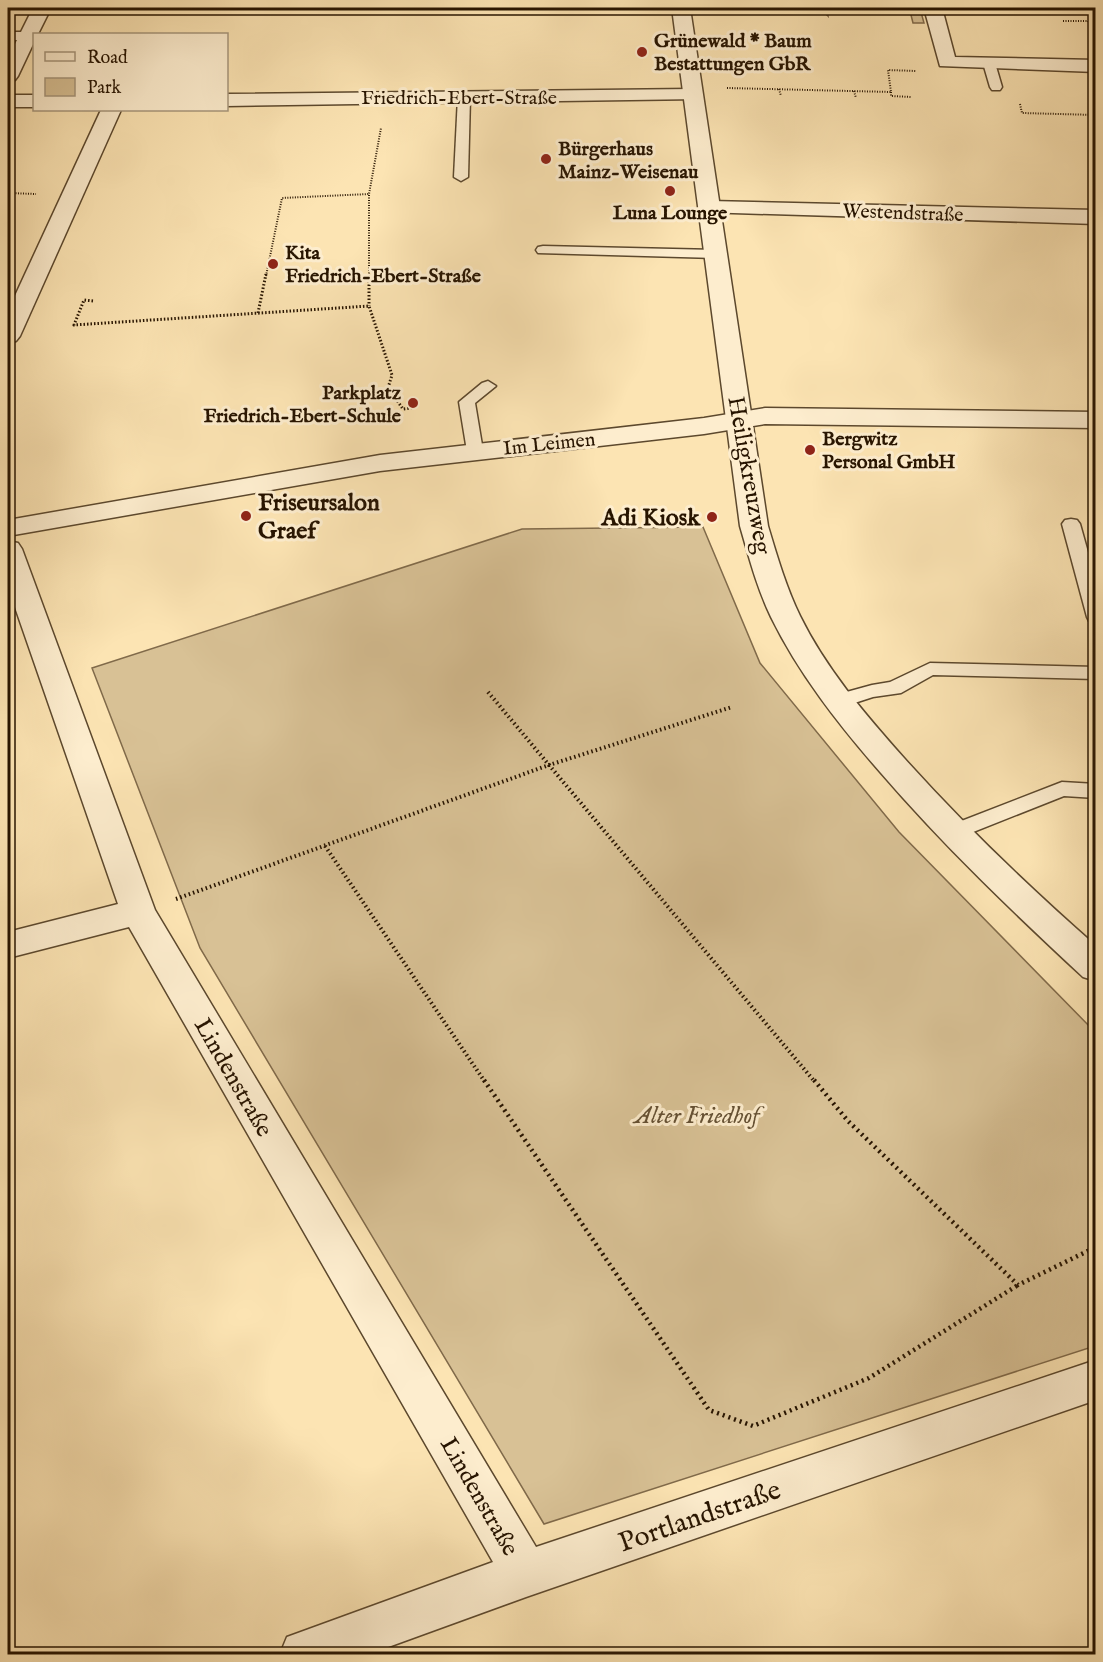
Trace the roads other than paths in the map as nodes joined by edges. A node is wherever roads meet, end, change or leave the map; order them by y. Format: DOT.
graph roads {
  1 [pos="42,8"];
  2 [pos="681,8"];
  3 [pos="933,8"];
  4 [pos="8,36"];
  5 [pos="28,36"];
  6 [pos="998,63"];
  7 [pos="1095,66"];
  8 [pos="8,76"];
  9 [pos="996,87"];
  10 [pos="705,91"];
  11 [pos="464,97"];
  12 [pos="228,100"];
  13 [pos="8,101"];
  14 [pos="33,101"];
  15 [pos="111,111"];
  16 [pos="461,177"];
  17 [pos="710,207"];
  18 [pos="1095,217"];
  19 [pos="543,250"];
  20 [pos="716,254"];
  21 [pos="8,336"];
  22 [pos="488,386"];
  23 [pos="1095,420"];
  24 [pos="739,421"];
  25 [pos="475,450"];
  26 [pos="1071,524"];
  27 [pos="8,528"];
  28 [pos="8,549"];
  29 [pos="1095,617"];
  30 [pos="1095,673"];
  31 [pos="839,701"];
  32 [pos="1095,791"];
  33 [pos="953,832"];
  34 [pos="138,912"];
  35 [pos="8,945"];
  36 [pos="1095,967"];
  37 [pos="1095,1380"];
  38 [pos="526,1575"];
  39 [pos="304,1654"];
  1 -- 5 [label="street"];
  2 -- 10 [label="street, Heiligkreuzweg"];
  3 -- 6 [label="street"];
  4 -- 5 [label="lane"];
  5 -- 8 [label="street"];
  6 -- 7 [label="street"];
  6 -- 9 [label="lane"];
  10 -- 11 [label="street, Friedrich-Ebert-Straße"];
  10 -- 17 [label="street, Heiligkreuzweg"];
  11 -- 12 [label="street, Friedrich-Ebert-Straße"];
  11 -- 16 [label="lane"];
  13 -- 14 [label="street"];
  15 -- 21 [label="street"];
  17 -- 18 [label="street, Westendstraße"];
  17 -- 20 [label="street, Heiligkreuzweg"];
  19 -- 20 [label="lane"];
  20 -- 24 [label="street, Heiligkreuzweg"];
  22 -- 25 [label="lane"];
  23 -- 24 [label="street, Im Leimen"];
  24 -- 25 [label="street, Im Leimen"];
  24 -- 31 [label="street, Heiligkreuzweg"];
  25 -- 27 [label="street, Im Leimen"];
  26 -- 29 [label="lane"];
  28 -- 34 [label="street, Lindenstraße"];
  30 -- 31 [label="lane"];
  31 -- 33 [label="street, Heiligkreuzweg"];
  32 -- 33 [label="lane"];
  33 -- 36 [label="street, Heiligkreuzweg"];
  34 -- 35 [label="street"];
  34 -- 38 [label="street, Lindenstraße"];
  37 -- 38 [label="street, Portlandstraße"];
  38 -- 39 [label="street, Portlandstraße"];
}
